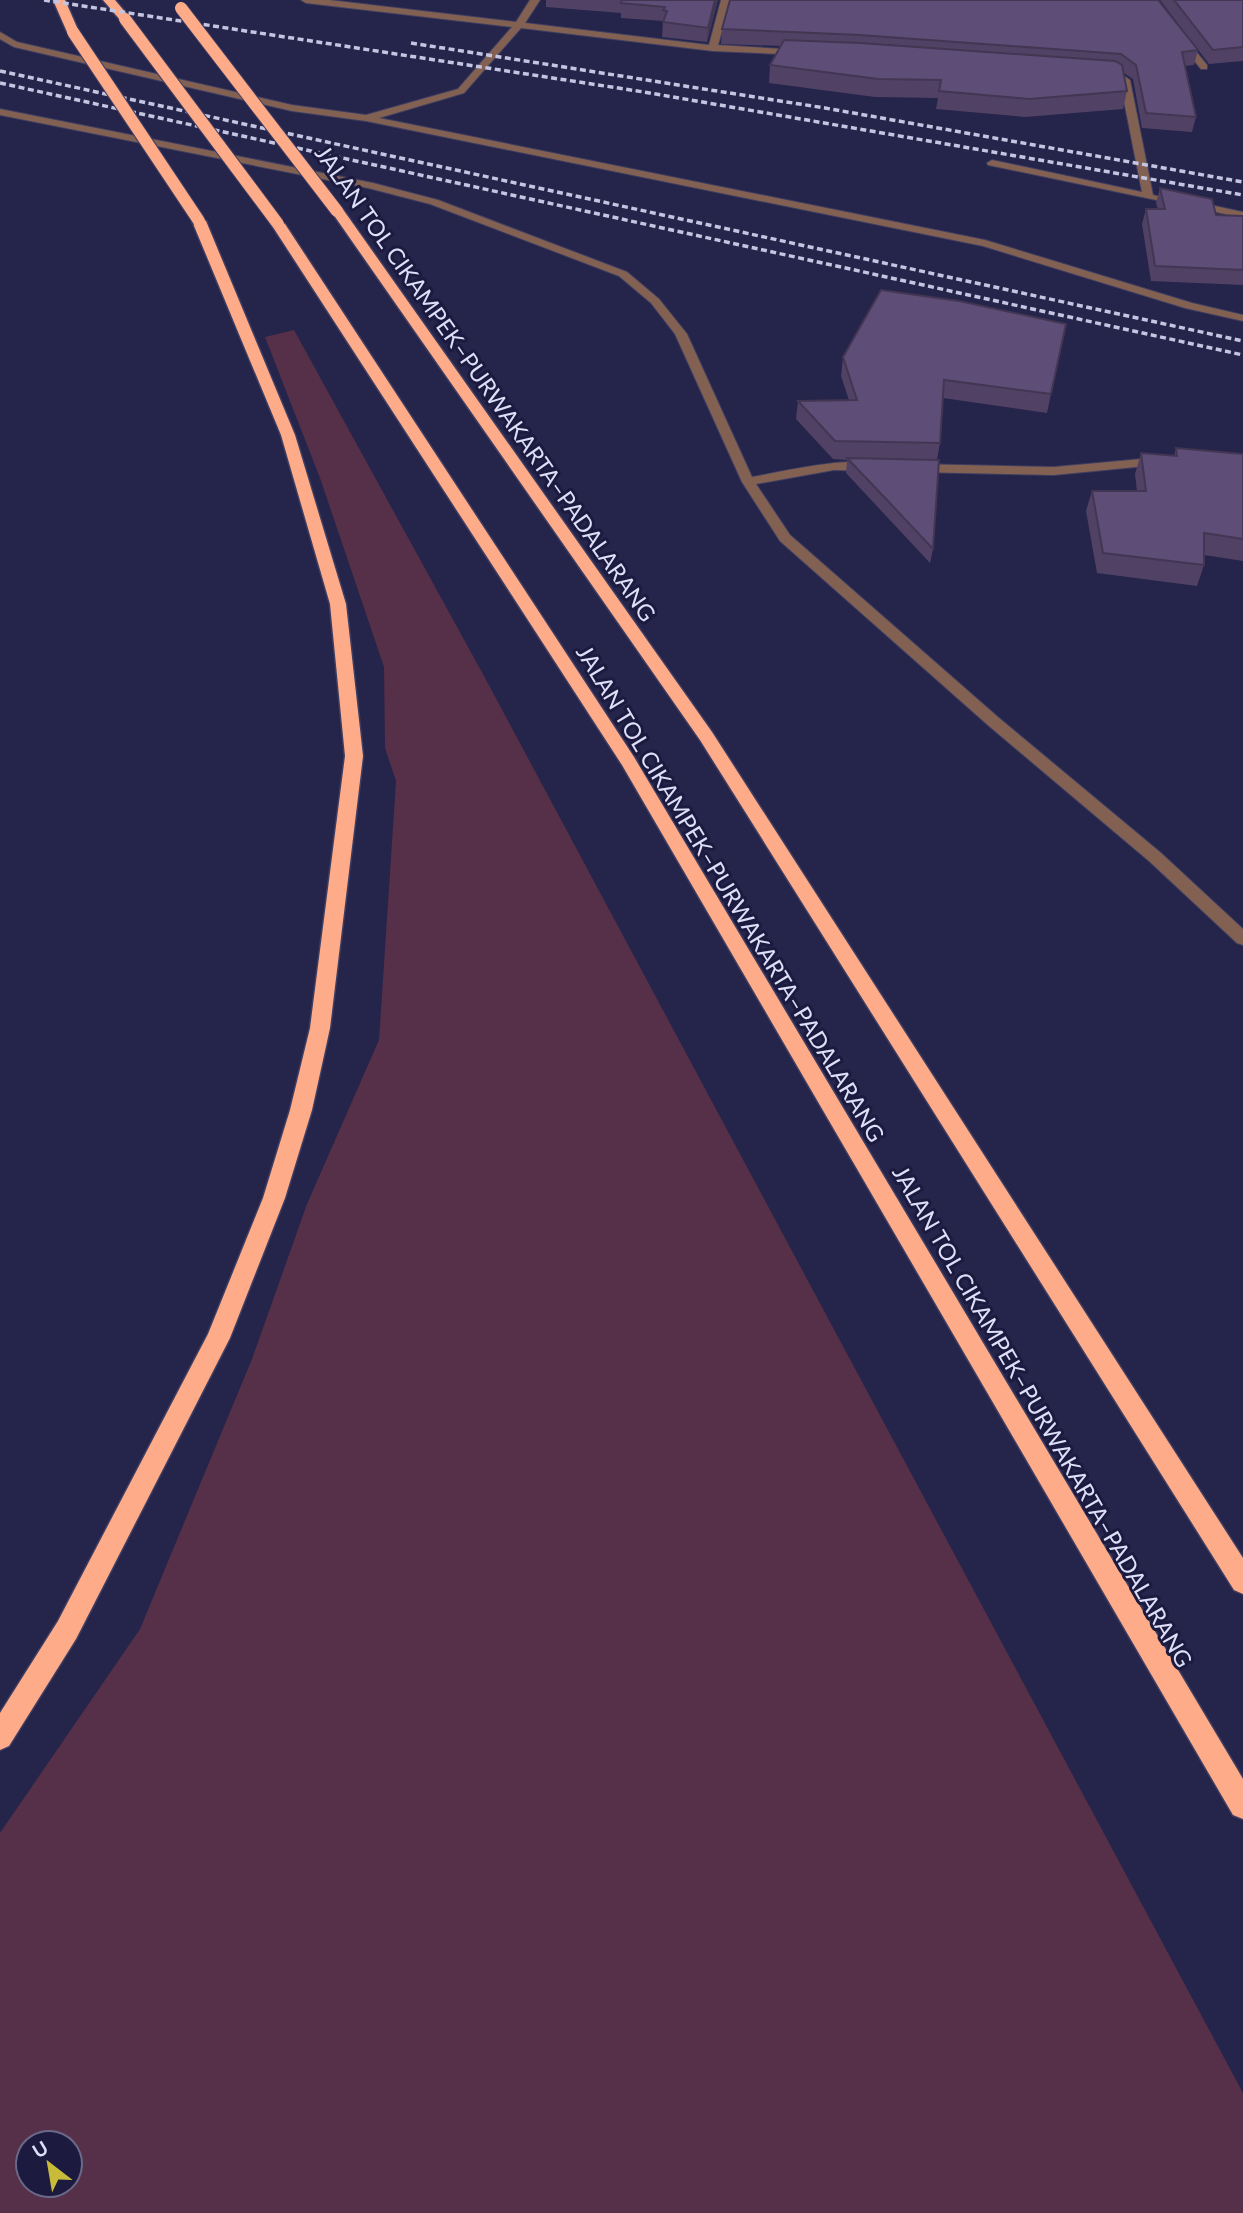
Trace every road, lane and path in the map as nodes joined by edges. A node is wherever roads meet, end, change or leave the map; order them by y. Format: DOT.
graph roads {
  1 [pos="59,0"];
  2 [pos="109,0"];
  3 [pos="306,0"];
  4 [pos="535,0"];
  5 [pos="726,0"];
  6 [pos="178,4"];
  7 [pos="518,26"];
  8 [pos="1171,27"];
  9 [pos="0,35"];
  10 [pos="713,48"];
  11 [pos="808,53"];
  12 [pos="1204,67"];
  13 [pos="1108,72"];
  14 [pos="0,112"];
  15 [pos="366,118"];
  16 [pos="992,163"];
  17 [pos="1148,197"];
  18 [pos="1172,201"];
  19 [pos="1184,203"];
  20 [pos="1243,215"];
  21 [pos="1243,318"];
  22 [pos="1178,462"];
  23 [pos="748,482"];
  24 [pos="1243,939"];
  25 [pos="1243,1581"];
  26 [pos="0,1737"];
  27 [pos="1243,1805"];
  1 -- 26 [label="highway, bridge"];
  2 -- 27 [label="highway, JALAN TOL CIKAMPEK–PURWAKARTA–PADALARANG, bridge"];
  3 -- 7 [label="street"];
  4 -- 7 [label="street"];
  5 -- 10 [label="street"];
  6 -- 25 [label="highway, JALAN TOL CIKAMPEK–PURWAKARTA–PADALARANG, bridge"];
  7 -- 10 [label="street"];
  7 -- 15 [label="street"];
  8 -- 12 [label="street"];
  9 -- 15 [label="street"];
  10 -- 11 [label="street"];
  13 -- 17 [label="street"];
  14 -- 23 [label="street"];
  15 -- 21 [label="street"];
  16 -- 17 [label="street"];
  17 -- 18 [label="street"];
  19 -- 20 [label="street"];
  22 -- 23 [label="street"];
  23 -- 24 [label="street"];
}
